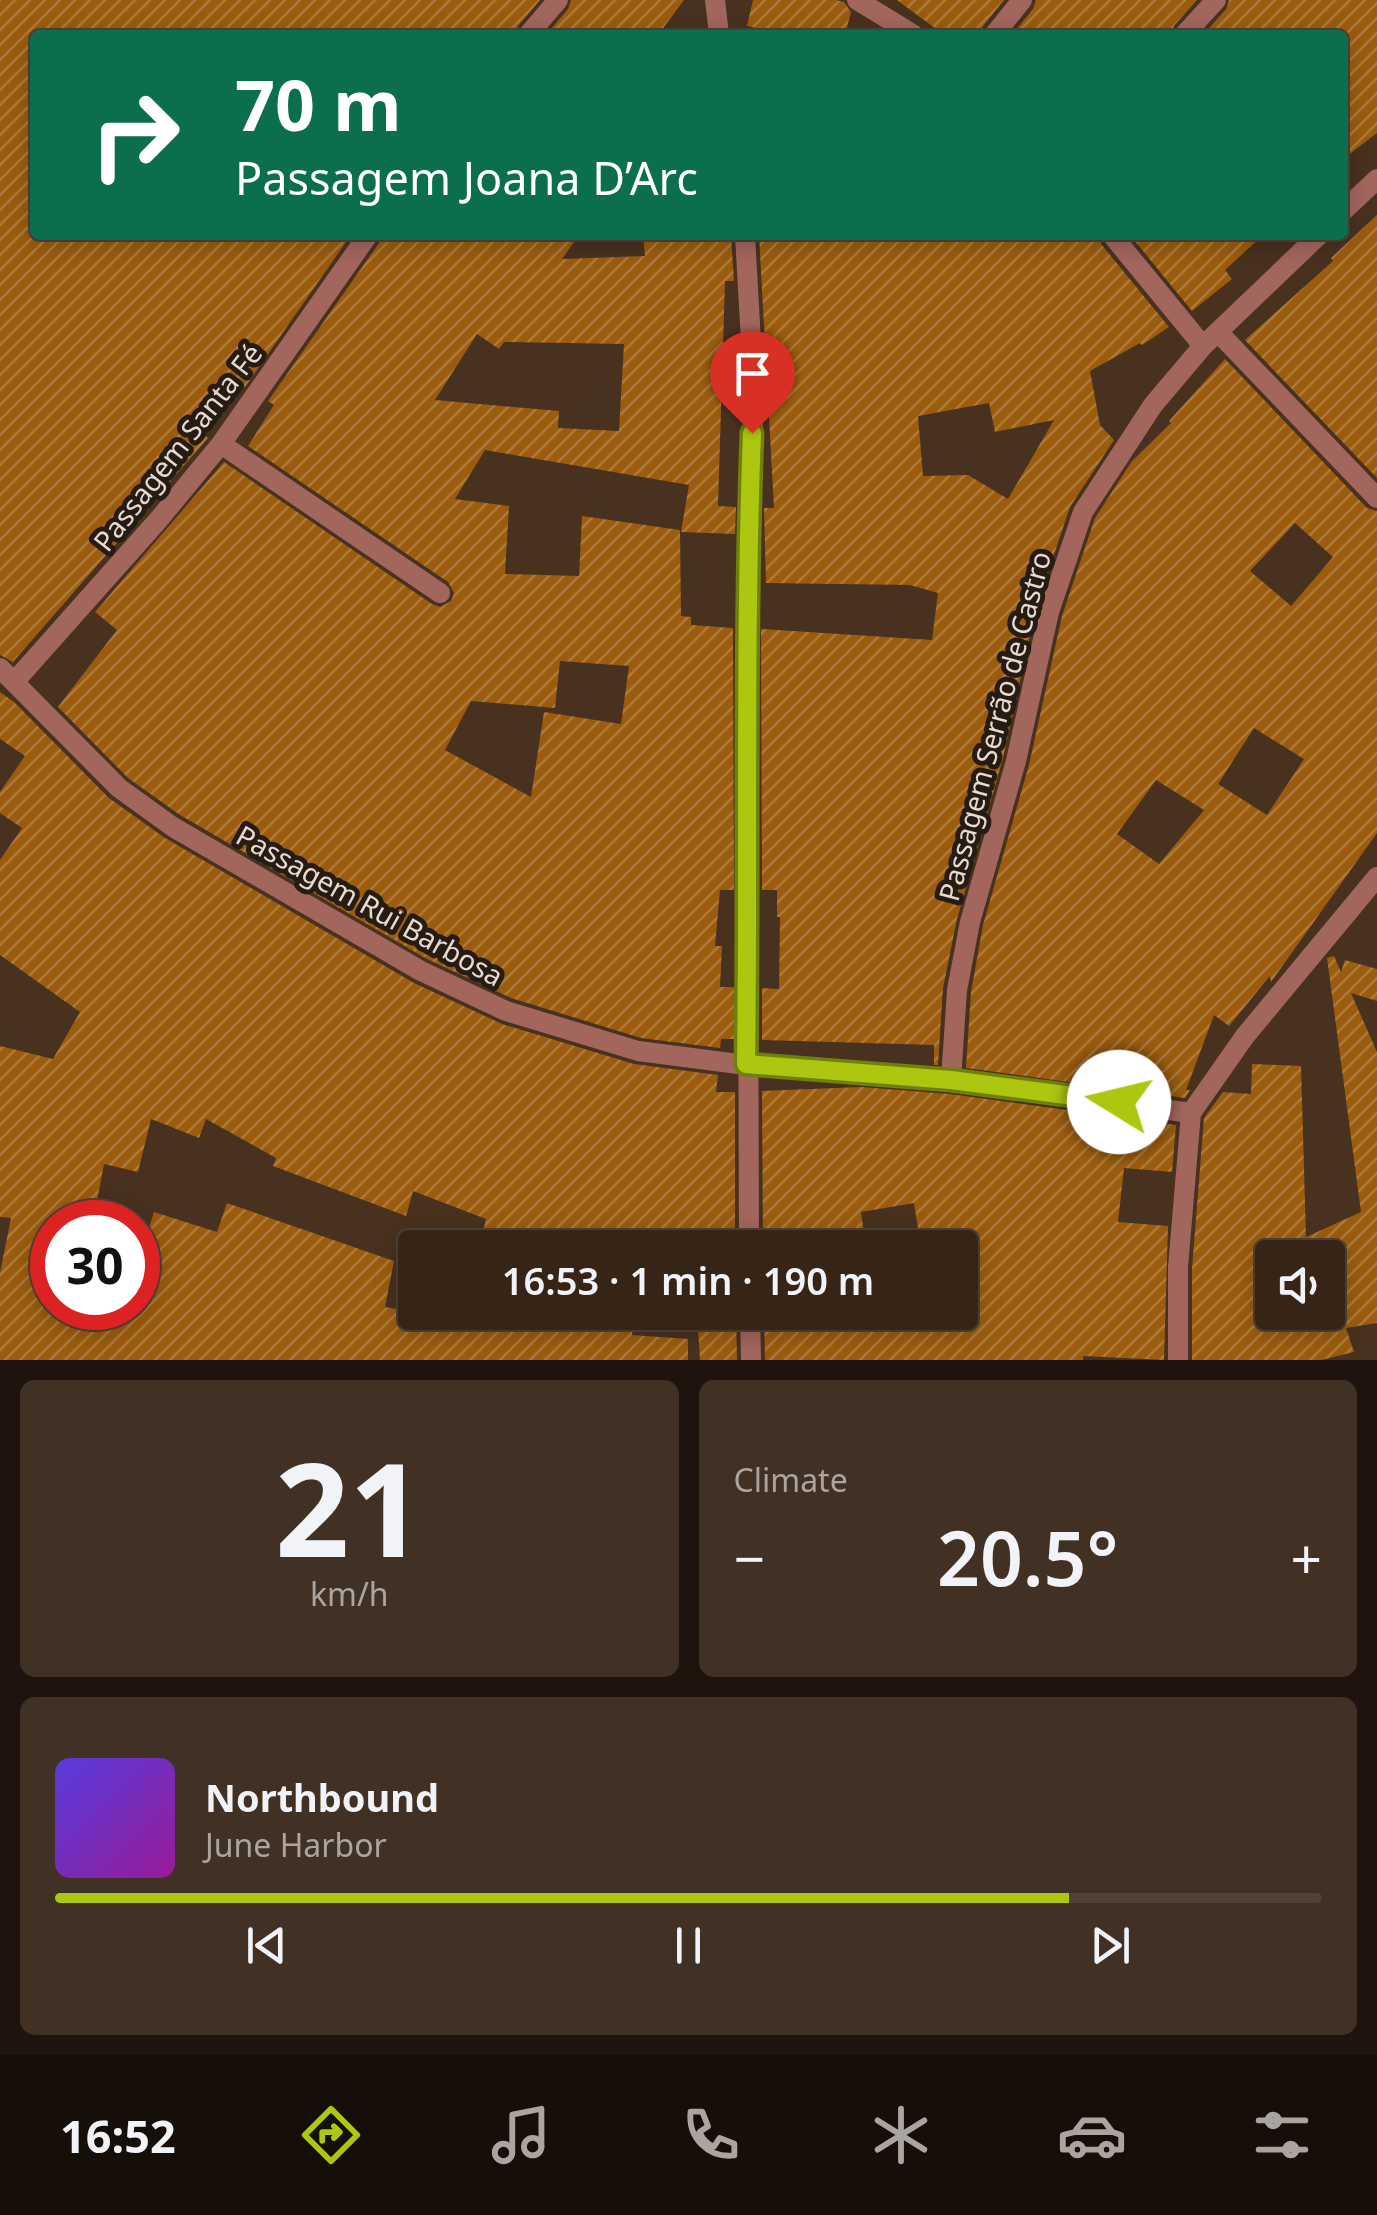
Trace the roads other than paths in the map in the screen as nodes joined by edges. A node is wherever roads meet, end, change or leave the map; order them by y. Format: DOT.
graph roads {
  1 [pos="558,0"];
  2 [pos="715,0"];
  3 [pos="857,0"];
  4 [pos="1022,0"];
  5 [pos="1216,0"];
  6 [pos="532,30"];
  7 [pos="719,30"];
  8 [pos="906,30"];
  9 [pos="998,30"];
  10 [pos="1189,30"];
  11 [pos="1377,179"];
  12 [pos="1348,206"];
  13 [pos="364,240"];
  14 [pos="745,240"];
  15 [pos="1117,240"];
  16 [pos="1314,240"];
  17 [pos="1211,339"];
  18 [pos="221,444"];
  19 [pos="1377,498"];
  20 [pos="440,593"];
  21 [pos="8,675"];
  22 [pos="1377,877"];
  23 [pos="746,1064"];
  24 [pos="951,1080"];
  25 [pos="1191,1113"];
  26 [pos="749,1230"];
  27 [pos="750,1330"];
  28 [pos="751,1360"];
  29 [pos="1178,1360"];
  1 -- 6 [label="street"];
  2 -- 7 [label="street"];
  3 -- 8 [label="street"];
  4 -- 9 [label="street"];
  5 -- 10 [label="street"];
  11 -- 12 [label="street"];
  13 -- 18 [label="street, Passagem Santa Fé"];
  14 -- 23 [label="street"];
  15 -- 17 [label="street"];
  16 -- 17 [label="street, Passagem Serrão de Castro"];
  17 -- 19 [label="street"];
  17 -- 24 [label="street, Passagem Serrão de Castro"];
  18 -- 20 [label="street"];
  18 -- 21 [label="street, Passagem Santa Fé"];
  21 -- 23 [label="street, Passagem Rui Barbosa"];
  22 -- 25 [label="street"];
  23 -- 24 [label="street, Passagem Rui Barbosa"];
  23 -- 26 [label="street"];
  24 -- 25 [label="street, Passagem Rui Barbosa"];
  25 -- 29 [label="street"];
  27 -- 28 [label="street"];
}
